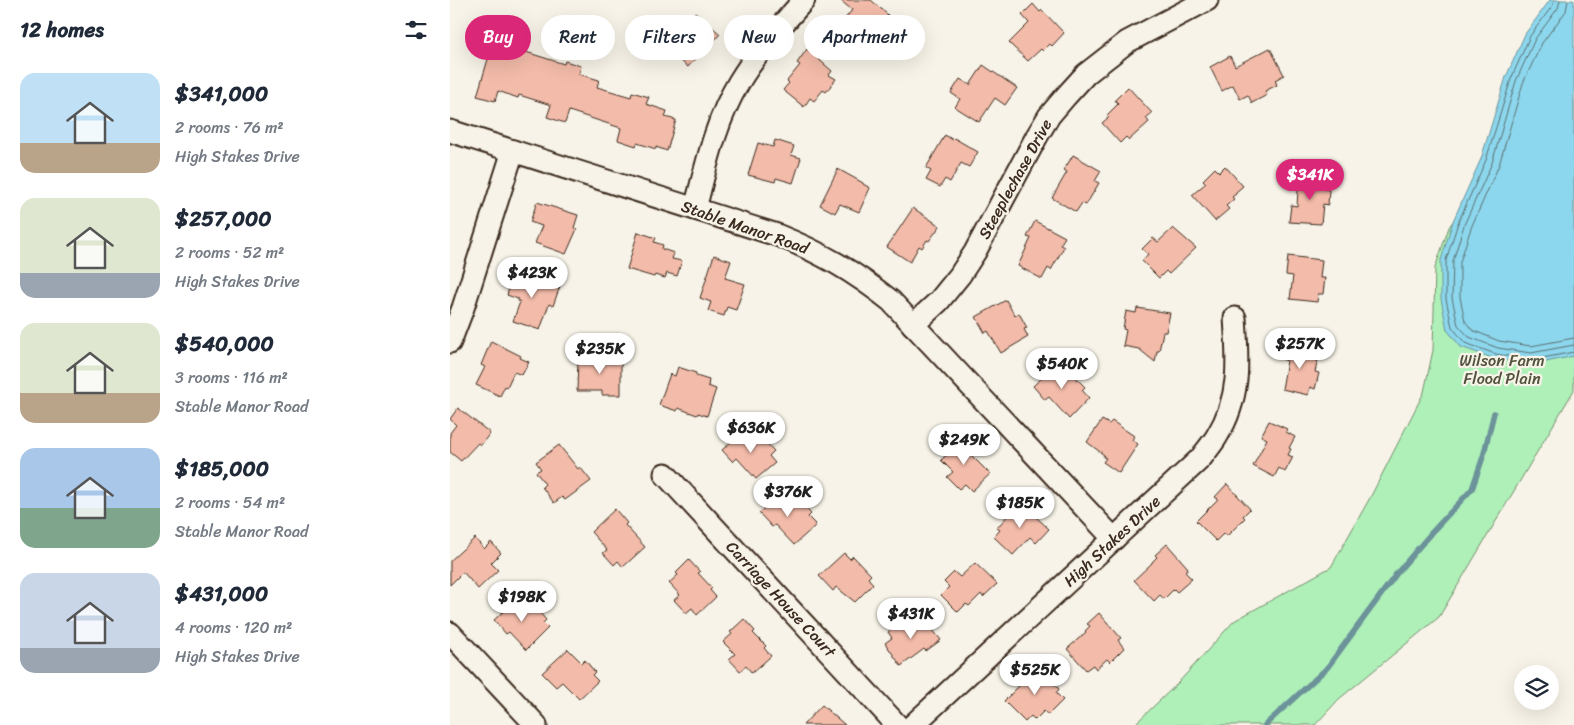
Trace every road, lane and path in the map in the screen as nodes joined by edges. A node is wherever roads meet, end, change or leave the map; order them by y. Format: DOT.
graph roads {
  1 [pos="804,0"];
  2 [pos="1206,0"];
  3 [pos="450,131"];
  4 [pos="513,151"];
  5 [pos="695,209"];
  6 [pos="1235,318"];
  7 [pos="913,325"];
  8 [pos="450,342"];
  9 [pos="665,474"];
  10 [pos="1114,539"];
  11 [pos="450,633"];
  12 [pos="536,725"];
  13 [pos="897,725"];
  14 [pos="913,725"];
  1 -- 5 [label="street"];
  2 -- 7 [label="street, Steeplechase Drive"];
  3 -- 4 [label="street, Stable Manor Road"];
  4 -- 5 [label="street, Stable Manor Road"];
  4 -- 8 [label="street"];
  5 -- 7 [label="street, Stable Manor Road"];
  6 -- 10 [label="street, High Stakes Drive"];
  7 -- 10 [label="street, Stable Manor Road"];
  9 -- 13 [label="street, Carriage House Court"];
  10 -- 14 [label="street, High Stakes Drive"];
  11 -- 12 [label="street"];
}
